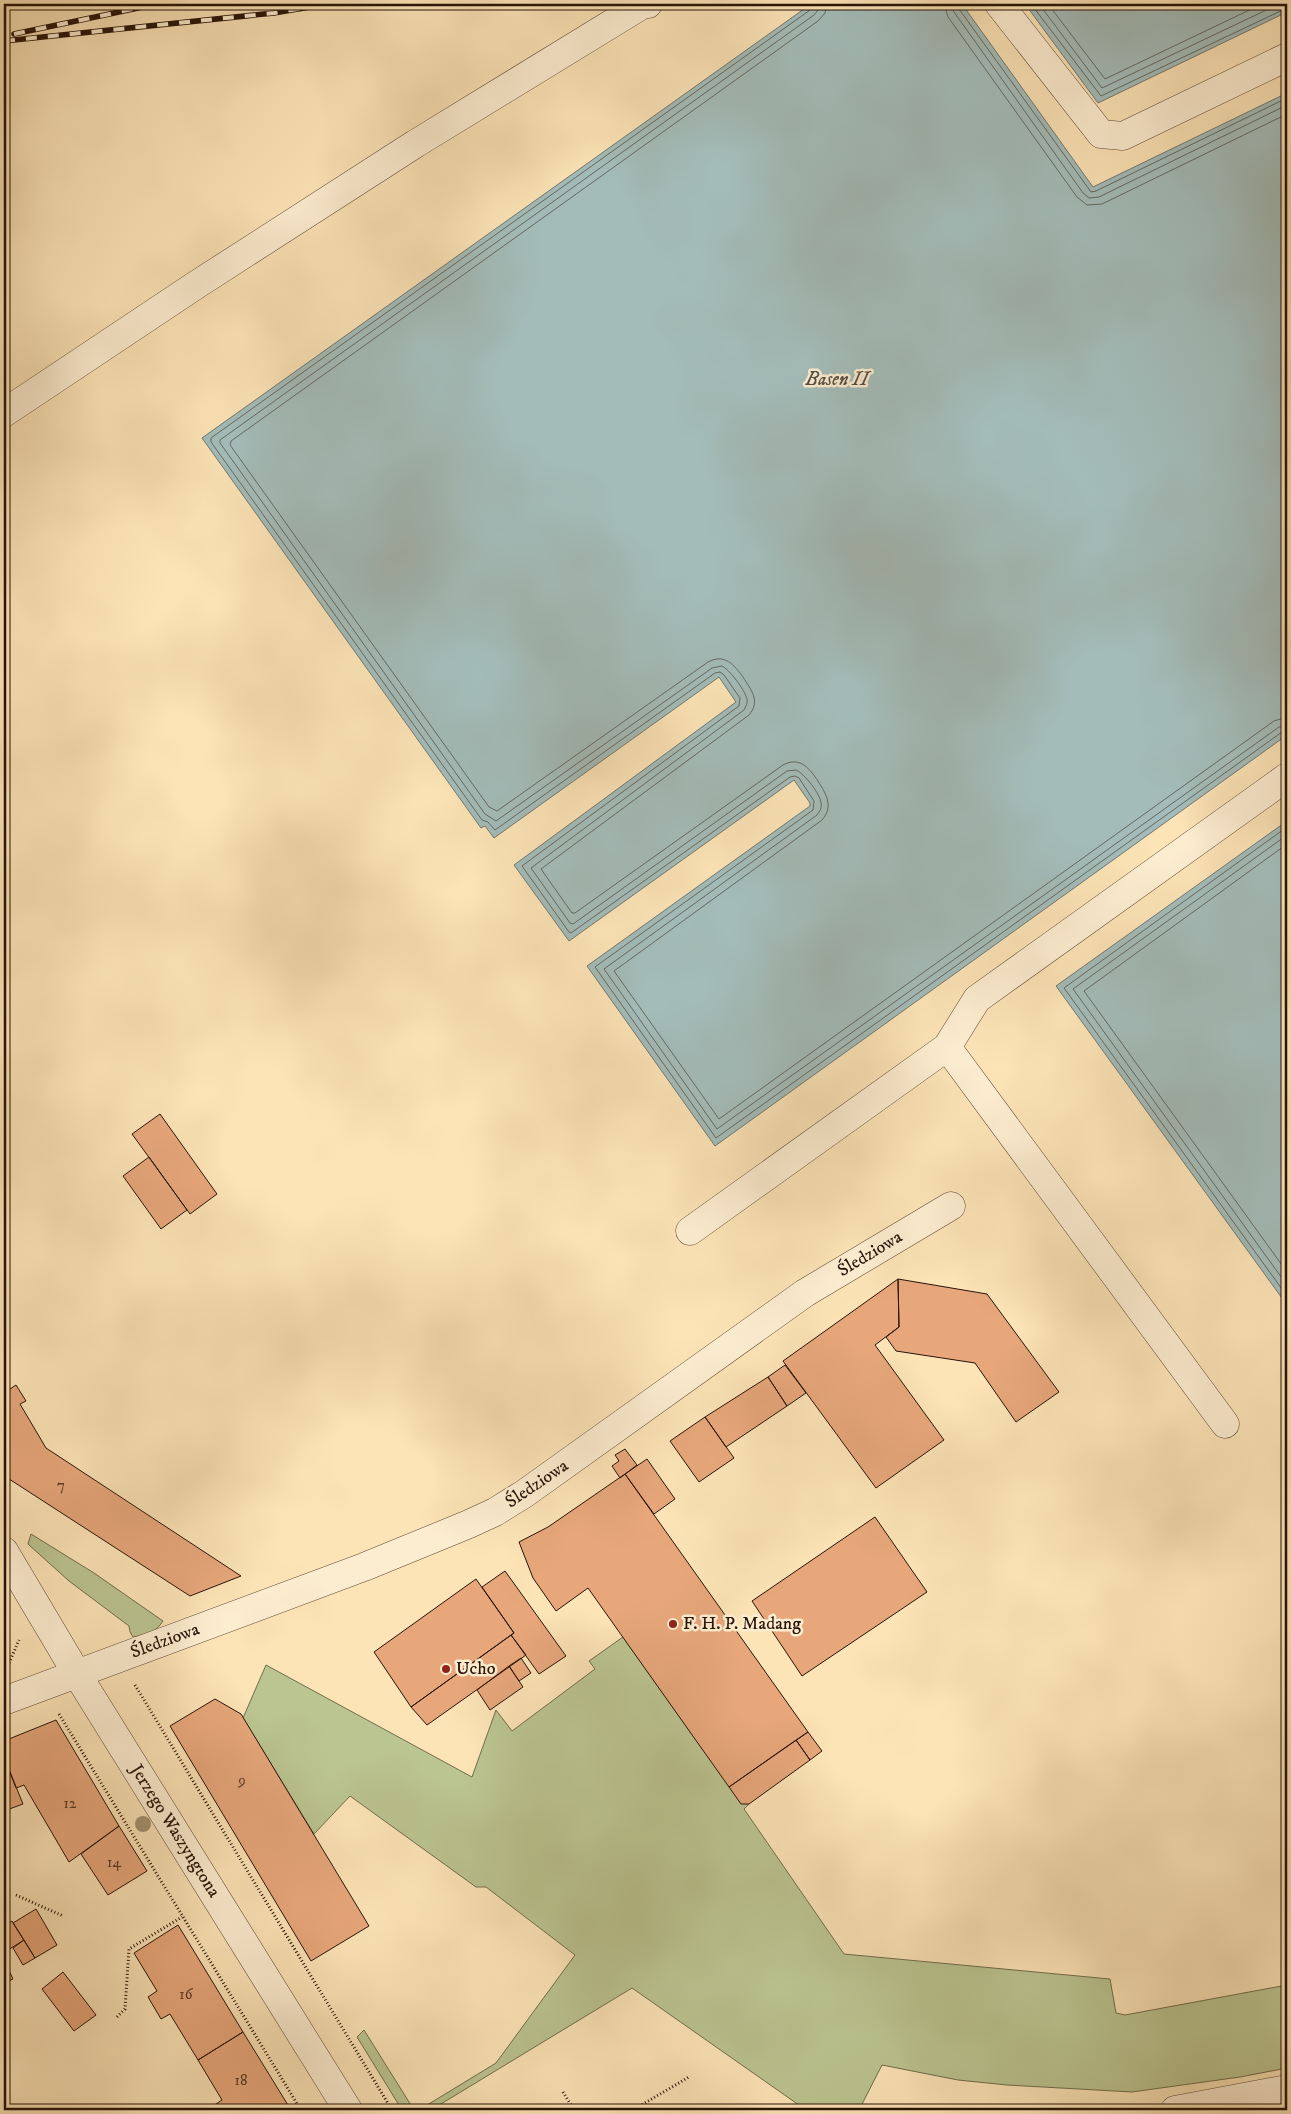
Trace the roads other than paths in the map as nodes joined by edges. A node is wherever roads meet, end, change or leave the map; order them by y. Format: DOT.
graph roads {
  1 [pos="648,4"];
  2 [pos="999,4"];
  3 [pos="1287,57"];
  4 [pos="4,413"];
  5 [pos="1287,777"];
  6 [pos="947,1047"];
  7 [pos="951,1206"];
  8 [pos="690,1231"];
  9 [pos="1225,1424"];
  10 [pos="4,1550"];
  11 [pos="77,1674"];
  12 [pos="4,1701"];
  13 [pos="1287,2089"];
  14 [pos="348,2110"];
  15 [pos="1175,2110"];
  1 -- 4 [label="street"];
  2 -- 3 [label="street"];
  5 -- 6 [label="street"];
  6 -- 8 [label="street"];
  6 -- 9 [label="street"];
  7 -- 11 [label="street, Śledziowa"];
  10 -- 11 [label="street, Jerzego Waszyngtona"];
  11 -- 12 [label="street, Śledziowa"];
  11 -- 14 [label="street, Jerzego Waszyngtona"];
  13 -- 15 [label="street"];
}
